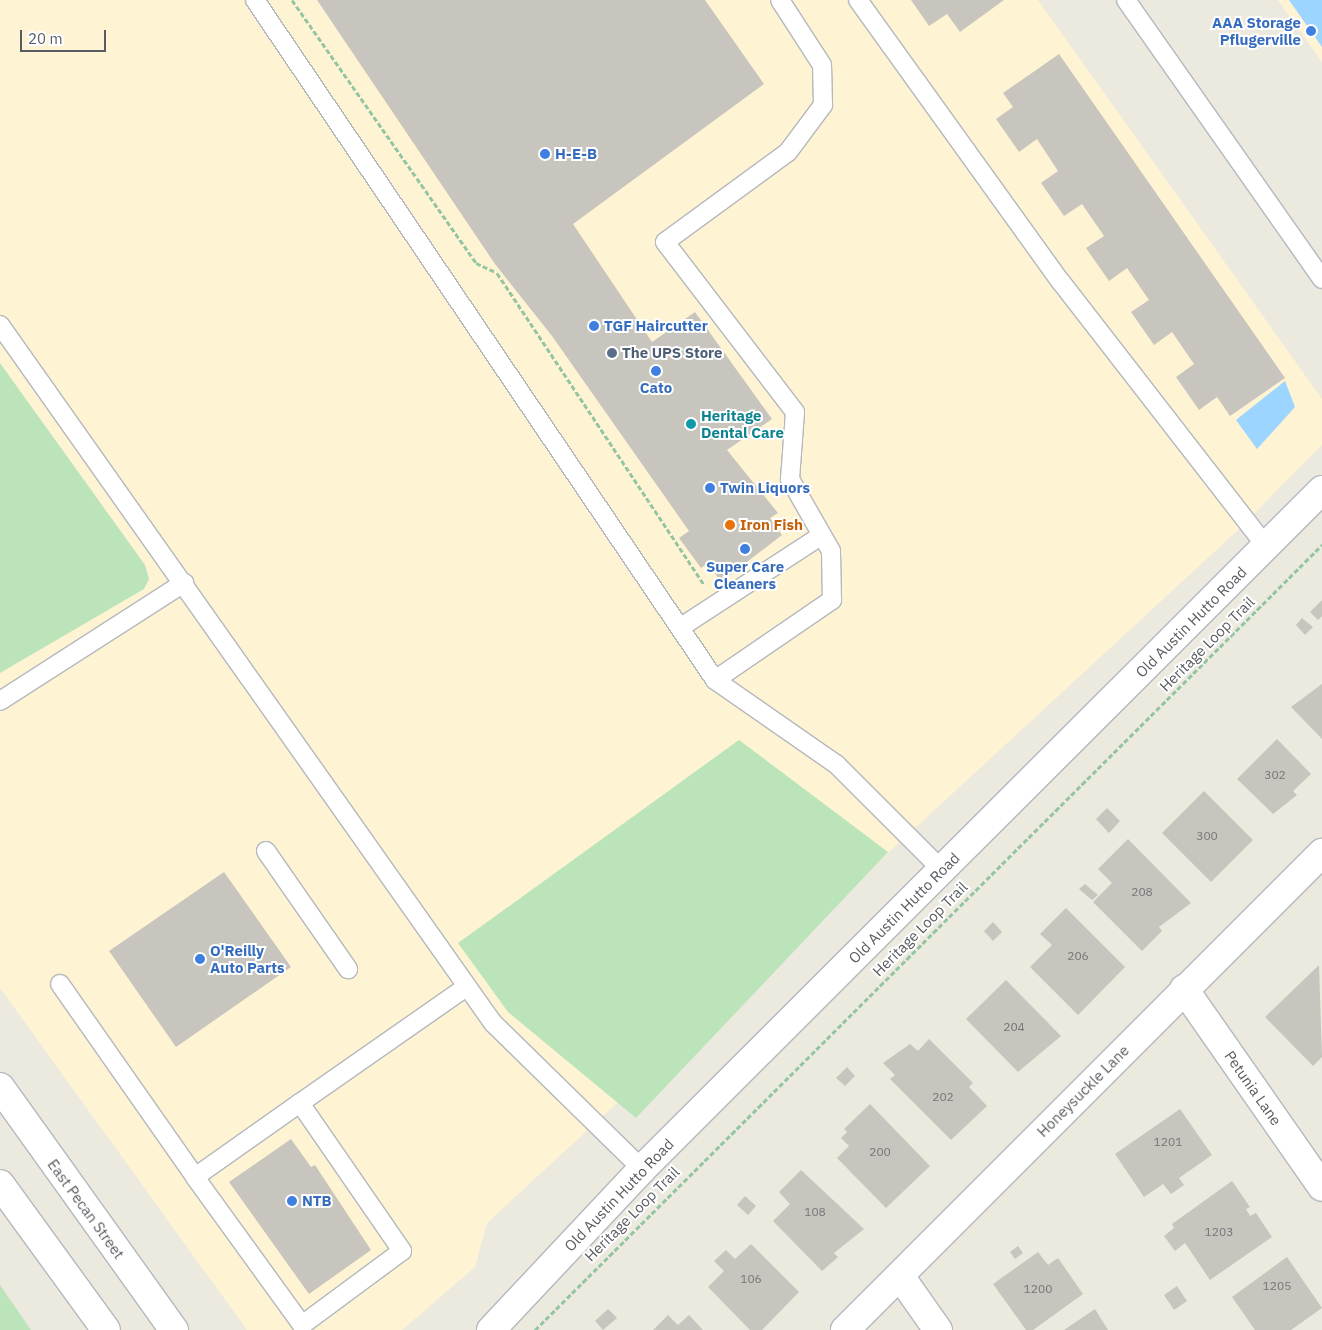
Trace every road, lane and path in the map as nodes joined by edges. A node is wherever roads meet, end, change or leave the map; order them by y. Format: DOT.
graph roads {
  1 [pos="255,0"];
  2 [pos="292,0"];
  3 [pos="780,0"];
  4 [pos="858,0"];
  5 [pos="1126,0"];
  6 [pos="1322,279"];
  7 [pos="0,325"];
  8 [pos="1322,490"];
  9 [pos="822,535"];
  10 [pos="1322,545"];
  11 [pos="1266,546"];
  12 [pos="184,583"];
  13 [pos="703,594"];
  14 [pos="681,627"];
  15 [pos="715,680"];
  16 [pos="0,701"];
  17 [pos="266,851"];
  18 [pos="1322,853"];
  19 [pos="942,870"];
  20 [pos="348,969"];
  21 [pos="60,984"];
  22 [pos="466,987"];
  23 [pos="1184,989"];
  24 [pos="0,1087"];
  25 [pos="300,1103"];
  26 [pos="0,1120"];
  27 [pos="49,1158"];
  28 [pos="642,1169"];
  29 [pos="195,1177"];
  30 [pos="0,1184"];
  31 [pos="1322,1187"];
  32 [pos="900,1276"];
  33 [pos="106,1330"];
  34 [pos="174,1330"];
  35 [pos="491,1330"];
  36 [pos="535,1330"];
  37 [pos="845,1330"];
  38 [pos="938,1330"];
  1 -- 14 [label="lane"];
  2 -- 13 [label="path"];
  3 -- 9 [label="lane"];
  4 -- 11 [label="lane"];
  5 -- 6 [label="lane"];
  7 -- 12 [label="lane"];
  8 -- 11 [label="street, Old Austin Hutto Road"];
  9 -- 14 [label="lane"];
  9 -- 15 [label="lane"];
  10 -- 36 [label="path, Heritage Loop Trail"];
  11 -- 19 [label="street, Old Austin Hutto Road"];
  12 -- 16 [label="lane"];
  12 -- 22 [label="lane"];
  14 -- 15 [label="lane"];
  15 -- 19 [label="lane"];
  17 -- 20 [label="lane"];
  18 -- 23 [label="street, Honeysuckle Lane"];
  19 -- 28 [label="street, Old Austin Hutto Road"];
  21 -- 29 [label="lane"];
  22 -- 25 [label="lane"];
  22 -- 28 [label="lane"];
  23 -- 31 [label="street, Petunia Lane"];
  23 -- 32 [label="street, Honeysuckle Lane"];
  24 -- 27 [label="street, East Pecan Street"];
  25 -- 29 [label="lane"];
  25 -- 29 [label="lane"];
  26 -- 27 [label="street"];
  27 -- 34 [label="street, East Pecan Street"];
  28 -- 35 [label="street, Old Austin Hutto Road"];
  30 -- 33 [label="street"];
  32 -- 37 [label="street, Honeysuckle Lane"];
  32 -- 38 [label="street"];
}
